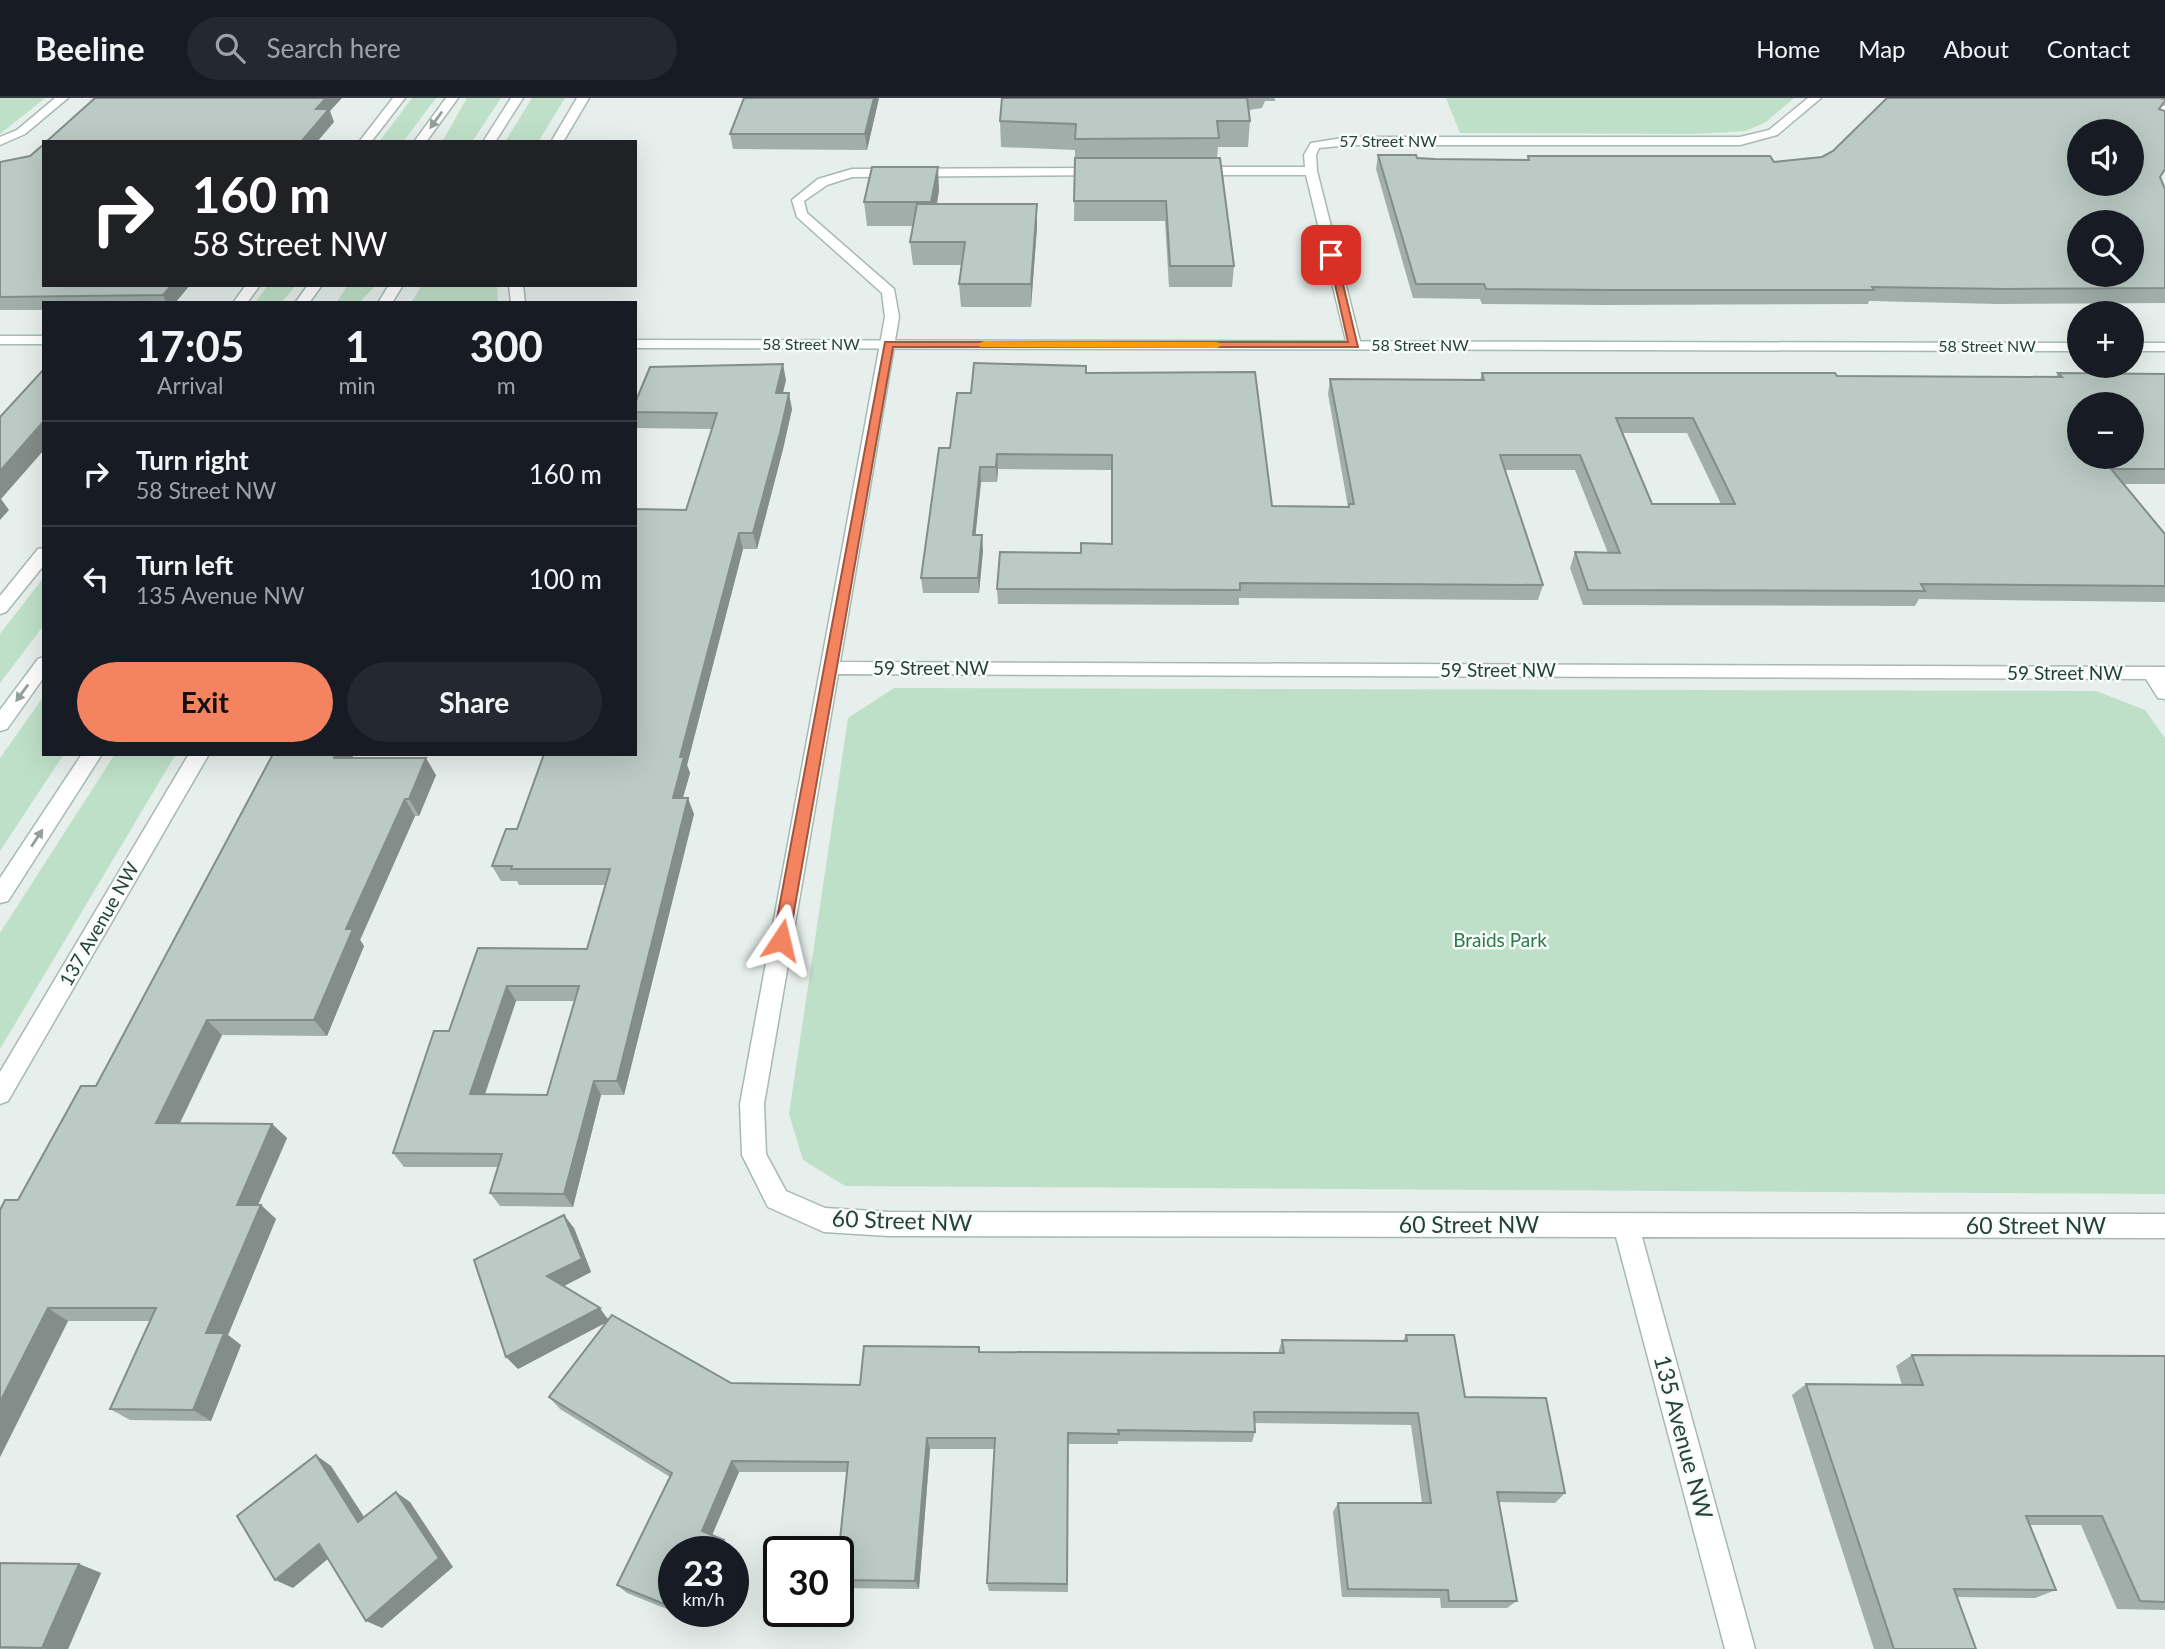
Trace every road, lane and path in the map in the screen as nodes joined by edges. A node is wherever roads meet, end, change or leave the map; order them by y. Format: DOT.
graph roads {
  1 [pos="62,98"];
  2 [pos="399,98"];
  3 [pos="452,98"];
  4 [pos="517,98"];
  5 [pos="583,98"];
  6 [pos="1815,98"];
  7 [pos="2119,98"];
  8 [pos="2165,109"];
  9 [pos="367,140"];
  10 [pos="421,140"];
  11 [pos="490,140"];
  12 [pos="558,140"];
  13 [pos="0,141"];
  14 [pos="1186,171"];
  15 [pos="1311,171"];
  16 [pos="1116,172"];
  17 [pos="0,340"];
  18 [pos="42,340"];
  19 [pos="637,344"];
  20 [pos="889,344"];
  21 [pos="1354,345"];
  22 [pos="2067,347"];
  23 [pos="2144,347"];
  24 [pos="2165,347"];
  25 [pos="42,555"];
  26 [pos="0,608"];
  27 [pos="42,666"];
  28 [pos="830,667"];
  29 [pos="2158,673"];
  30 [pos="2165,693"];
  31 [pos="0,724"];
  32 [pos="91,756"];
  33 [pos="198,756"];
  34 [pos="0,895"];
  35 [pos="0,1094"];
  36 [pos="1626,1225"];
  37 [pos="2165,1226"];
  38 [pos="1740,1649"];
  1 -- 13 [label="street"];
  2 -- 9 [label="street"];
  3 -- 10 [label="street, one-way"];
  4 -- 11 [label="street"];
  5 -- 12 [label="street"];
  6 -- 15 [label="street, 57 Street NW"];
  7 -- 8 [label="street"];
  14 -- 15 [label="street"];
  15 -- 21 [label="street"];
  16 -- 20 [label="street"];
  17 -- 18 [label="street"];
  19 -- 20 [label="street, 58 Street NW"];
  20 -- 21 [label="street, 58 Street NW"];
  20 -- 28 [label="street"];
  21 -- 22 [label="street, 58 Street NW"];
  23 -- 24 [label="street"];
  25 -- 26 [label="street"];
  27 -- 31 [label="street, one-way"];
  28 -- 29 [label="street, 59 Street NW"];
  28 -- 36 [label="street, 60 Street NW"];
  29 -- 30 [label="street"];
  34 -- 32 [label="street, one-way"];
  33 -- 35 [label="street, 137 Avenue NW"];
  36 -- 37 [label="street, 60 Street NW"];
  36 -- 38 [label="street, 135 Avenue NW"];
}
